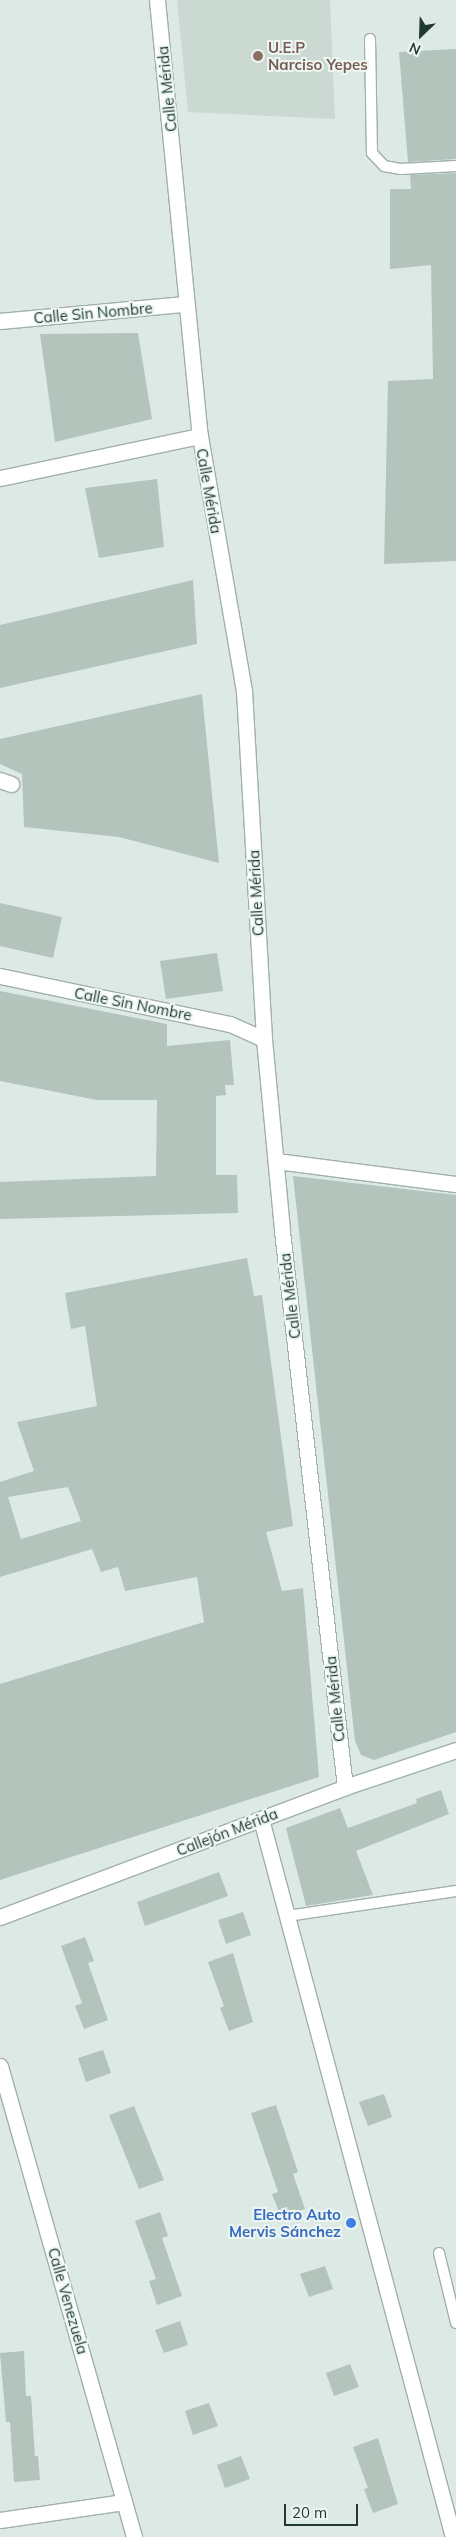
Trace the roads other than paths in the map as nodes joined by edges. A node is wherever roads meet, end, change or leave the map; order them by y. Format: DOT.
graph roads {
  1 [pos="157,0"];
  2 [pos="370,39"];
  3 [pos="456,166"];
  4 [pos="185,304"];
  5 [pos="0,321"];
  6 [pos="200,436"];
  7 [pos="0,478"];
  8 [pos="0,976"];
  9 [pos="264,1039"];
  10 [pos="276,1161"];
  11 [pos="456,1184"];
  12 [pos="456,1750"];
  13 [pos="345,1787"];
  14 [pos="261,1819"];
  15 [pos="456,1891"];
  16 [pos="288,1916"];
  17 [pos="0,1917"];
  18 [pos="0,2066"];
  19 [pos="4,2093"];
  20 [pos="439,2253"];
  21 [pos="456,2323"];
  22 [pos="124,2502"];
  23 [pos="451,2516"];
  24 [pos="0,2520"];
  25 [pos="134,2537"];
  26 [pos="453,2537"];
  1 -- 4 [label="street, Calle Mérida"];
  2 -- 3 [label="lane"];
  4 -- 5 [label="street, Calle Sin Nombre"];
  4 -- 6 [label="street, Calle Mérida"];
  6 -- 7 [label="street"];
  6 -- 9 [label="street, Calle Mérida"];
  8 -- 9 [label="street, Calle Sin Nombre"];
  9 -- 10 [label="street, Calle Mérida"];
  10 -- 11 [label="street"];
  10 -- 13 [label="street, Calle Mérida"];
  12 -- 13 [label="street, Callejón Mérida"];
  13 -- 14 [label="street, Callejón Mérida"];
  14 -- 16 [label="street"];
  14 -- 17 [label="street, Callejón Mérida"];
  15 -- 16 [label="lane"];
  16 -- 23 [label="street"];
  18 -- 19 [label="street, Calle Venezuela"];
  19 -- 22 [label="street, Calle Venezuela"];
  20 -- 21 [label="lane"];
  22 -- 24 [label="street"];
  22 -- 25 [label="street, Calle Venezuela"];
  23 -- 26 [label="street"];
}
